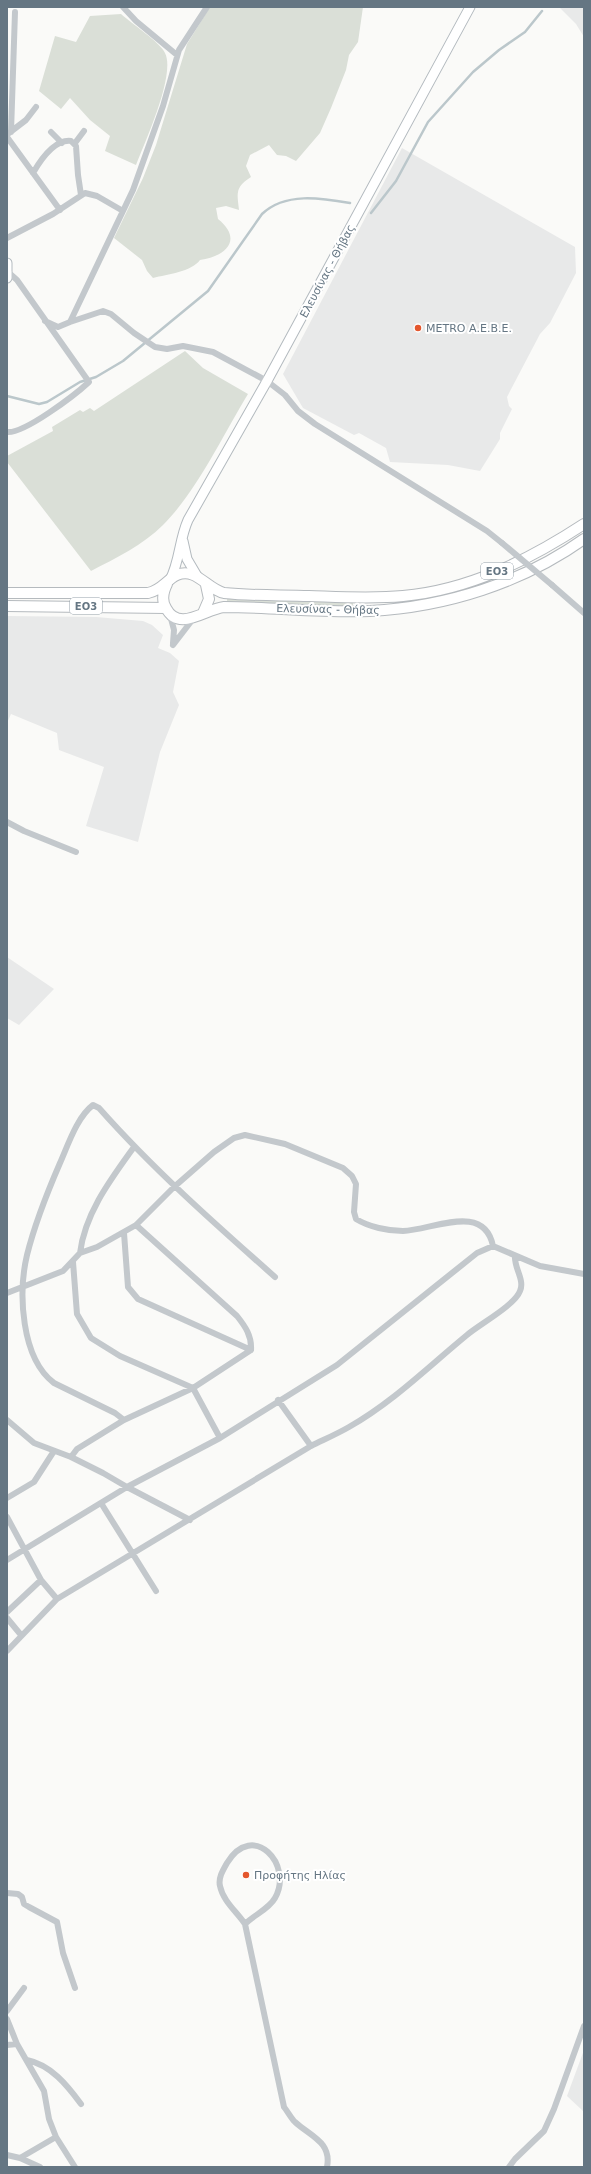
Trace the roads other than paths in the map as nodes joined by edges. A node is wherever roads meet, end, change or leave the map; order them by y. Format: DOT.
graph roads {
  1 [pos="123,7"];
  2 [pos="207,7"];
  3 [pos="470,7"];
  4 [pos="15,12"];
  5 [pos="10,49"];
  6 [pos="177,55"];
  7 [pos="36,106"];
  8 [pos="84,131"];
  9 [pos="51,132"];
  10 [pos="8,134"];
  11 [pos="62,143"];
  12 [pos="75,143"];
  13 [pos="33,173"];
  14 [pos="81,195"];
  15 [pos="60,210"];
  16 [pos="123,211"];
  17 [pos="7,238"];
  18 [pos="7,271"];
  19 [pos="45,321"];
  20 [pos="70,322"];
  21 [pos="267,381"];
  22 [pos="7,432"];
  23 [pos="584,524"];
  24 [pos="182,534"];
  25 [pos="584,539"];
  26 [pos="197,576"];
  27 [pos="169,582"];
  28 [pos="206,585"];
  29 [pos="7,593"];
  30 [pos="7,606"];
  31 [pos="168,610"];
  32 [pos="203,613"];
  33 [pos="584,613"];
  34 [pos="192,619"];
  35 [pos="7,822"];
  36 [pos="76,852"];
  37 [pos="134,1147"];
  38 [pos="174,1187"];
  39 [pos="136,1226"];
  40 [pos="124,1233"];
  41 [pos="493,1246"];
  42 [pos="80,1253"];
  43 [pos="515,1256"];
  44 [pos="73,1262"];
  45 [pos="584,1274"];
  46 [pos="275,1278"];
  47 [pos="23,1286"];
  48 [pos="7,1294"];
  49 [pos="252,1350"];
  50 [pos="193,1388"];
  51 [pos="278,1400"];
  52 [pos="7,1420"];
  53 [pos="124,1420"];
  54 [pos="220,1438"];
  55 [pos="311,1446"];
  56 [pos="54,1451"];
  57 [pos="71,1457"];
  58 [pos="127,1488"];
  59 [pos="7,1498"];
  60 [pos="101,1503"];
  61 [pos="7,1518"];
  62 [pos="190,1520"];
  63 [pos="25,1549"];
  64 [pos="132,1554"];
  65 [pos="7,1560"];
  66 [pos="41,1580"];
  67 [pos="156,1591"];
  68 [pos="57,1599"];
  69 [pos="7,1612"];
  70 [pos="7,1618"];
  71 [pos="21,1635"];
  72 [pos="7,1650"];
  73 [pos="7,1893"];
  74 [pos="245,1924"];
  75 [pos="24,1988"];
  76 [pos="75,1988"];
  77 [pos="7,2011"];
  78 [pos="7,2019"];
  79 [pos="584,2026"];
  80 [pos="17,2044"];
  81 [pos="7,2045"];
  82 [pos="27,2060"];
  83 [pos="81,2104"];
  84 [pos="56,2137"];
  85 [pos="7,2155"];
  86 [pos="20,2158"];
  87 [pos="40,2167"];
  88 [pos="75,2167"];
  89 [pos="327,2167"];
  90 [pos="509,2167"];
  1 -- 6 [label="street"];
  2 -- 6 [label="street"];
  3 -- 21 [label="street, Ελευσίνας - Θήβας"];
  4 -- 5 [label="street"];
  5 -- 10 [label="street"];
  6 -- 16 [label="street"];
  7 -- 10 [label="street"];
  8 -- 12 [label="street"];
  9 -- 11 [label="street"];
  10 -- 13 [label="street"];
  11 -- 12 [label="street"];
  11 -- 13 [label="street"];
  12 -- 14 [label="street"];
  13 -- 15 [label="street"];
  14 -- 15 [label="street"];
  14 -- 16 [label="street"];
  15 -- 17 [label="street"];
  16 -- 20 [label="street"];
  18 -- 19 [label="street"];
  19 -- 20 [label="street"];
  19 -- 22 [label="street"];
  20 -- 21 [label="street"];
  21 -- 24 [label="street, Ελευσίνας - Θήβας"];
  21 -- 33 [label="street, bridge"];
  23 -- 28 [label="main road, Ελευσίνας - Θήβας / ΕΟ3"];
  24 -- 26 [label="street"];
  24 -- 27 [label="street, Ελευσίνας - Θήβας"];
  25 -- 32 [label="main road, Ελευσίνας - Θήβας / ΕΟ3"];
  26 -- 27 [label="main road, ΕΟ3"];
  26 -- 28 [label="main road, Ελευσίνας - Θήβας / ΕΟ3"];
  27 -- 29 [label="main road, ΕΟ3"];
  27 -- 31 [label="main road"];
  28 -- 32 [label="main road"];
  30 -- 31 [label="main road, ΕΟ3"];
  31 -- 34 [label="main road, ΕΟ3"];
  31 -- 34 [label="street"];
  32 -- 34 [label="main road, Ελευσίνας - Θήβας / ΕΟ3"];
  35 -- 36 [label="street"];
  37 -- 38 [label="street"];
  37 -- 42 [label="street"];
  37 -- 47 [label="street"];
  38 -- 39 [label="street"];
  38 -- 41 [label="street"];
  38 -- 46 [label="street"];
  39 -- 40 [label="street"];
  39 -- 49 [label="street"];
  40 -- 42 [label="street"];
  40 -- 49 [label="street"];
  41 -- 43 [label="street"];
  41 -- 51 [label="street"];
  42 -- 44 [label="street"];
  43 -- 45 [label="street"];
  43 -- 55 [label="street"];
  44 -- 47 [label="street"];
  44 -- 50 [label="street"];
  47 -- 48 [label="street"];
  47 -- 53 [label="street"];
  49 -- 50 [label="street"];
  50 -- 53 [label="street"];
  50 -- 54 [label="street"];
  51 -- 54 [label="street"];
  51 -- 55 [label="street"];
  52 -- 56 [label="street"];
  53 -- 57 [label="street"];
  54 -- 58 [label="street"];
  55 -- 62 [label="street"];
  56 -- 57 [label="street"];
  56 -- 59 [label="street"];
  57 -- 58 [label="street"];
  58 -- 60 [label="street"];
  58 -- 62 [label="street"];
  60 -- 63 [label="street"];
  60 -- 64 [label="street"];
  61 -- 63 [label="street"];
  62 -- 64 [label="street"];
  63 -- 65 [label="street"];
  63 -- 66 [label="street"];
  64 -- 67 [label="street"];
  64 -- 68 [label="street"];
  66 -- 68 [label="street"];
  66 -- 69 [label="street"];
  68 -- 71 [label="street"];
  70 -- 71 [label="street"];
  71 -- 72 [label="street"];
  73 -- 76 [label="street"];
  74 -- 74 [label="street"];
  74 -- 89 [label="street"];
  75 -- 77 [label="street"];
  78 -- 80 [label="street"];
  79 -- 90 [label="street"];
  80 -- 81 [label="street"];
  80 -- 82 [label="street"];
  82 -- 83 [label="street"];
  82 -- 84 [label="street"];
  84 -- 86 [label="street"];
  84 -- 88 [label="street"];
  85 -- 86 [label="street"];
  86 -- 87 [label="street"];
}
